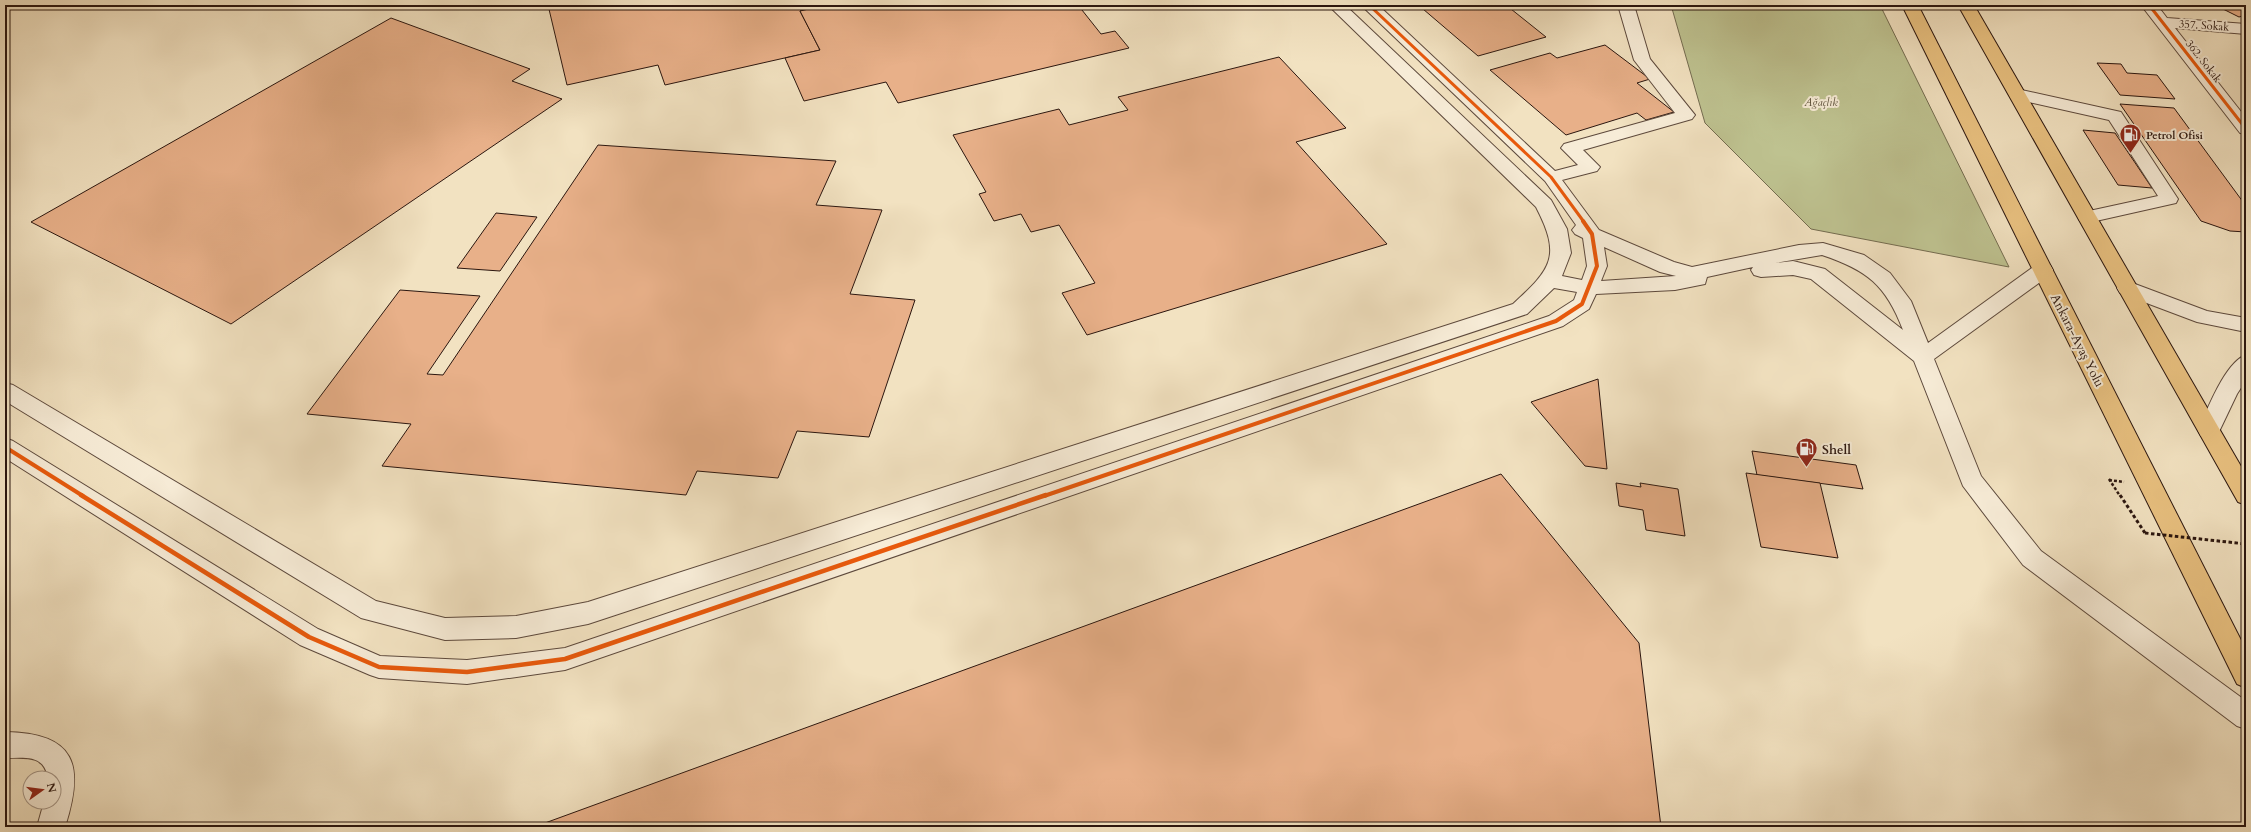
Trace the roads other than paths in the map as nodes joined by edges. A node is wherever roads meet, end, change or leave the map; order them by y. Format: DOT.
graph roads {
  1 [pos="1336,5"];
  2 [pos="1369,5"];
  3 [pos="1626,5"];
  4 [pos="1910,5"];
  5 [pos="1966,5"];
  6 [pos="2149,5"];
  7 [pos="2162,22"];
  8 [pos="2246,29"];
  9 [pos="2017,94"];
  10 [pos="2246,129"];
  11 [pos="1551,177"];
  12 [pos="2087,217"];
  13 [pos="1552,219"];
  14 [pos="1592,234"];
  15 [pos="2043,270"];
  16 [pos="1550,281"];
  17 [pos="1589,288"];
  18 [pos="2127,288"];
  19 [pos="2246,325"];
  20 [pos="1922,357"];
  21 [pos="2246,363"];
  22 [pos="5,391"];
  23 [pos="2209,430"];
  24 [pos="5,446"];
  25 [pos="2246,496"];
  26 [pos="2246,676"];
  27 [pos="2246,717"];
  28 [pos="5,745"];
  29 [pos="51,827"];
  1 -- 13 [label="street"];
  2 -- 11 [label="street"];
  3 -- 11 [label="street"];
  4 -- 15 [label="highway, Ankara-Ayaş Yolu"];
  5 -- 9 [label="highway"];
  6 -- 7 [label="street, 362. Sokak"];
  7 -- 8 [label="street, 357. Sokak"];
  7 -- 10 [label="street, 362. Sokak"];
  9 -- 12 [label="highway"];
  9 -- 12 [label="street"];
  11 -- 14 [label="street"];
  12 -- 18 [label="highway"];
  13 -- 14 [label="street"];
  13 -- 16 [label="street"];
  14 -- 17 [label="street"];
  14 -- 20 [label="street"];
  15 -- 20 [label="street"];
  15 -- 26 [label="highway, Ankara-Ayaş Yolu"];
  16 -- 17 [label="street"];
  16 -- 22 [label="street"];
  17 -- 20 [label="street"];
  17 -- 24 [label="street"];
  18 -- 19 [label="street"];
  18 -- 23 [label="highway"];
  20 -- 27 [label="street"];
  21 -- 23 [label="street"];
  23 -- 25 [label="highway"];
  28 -- 29 [label="street"];
}
